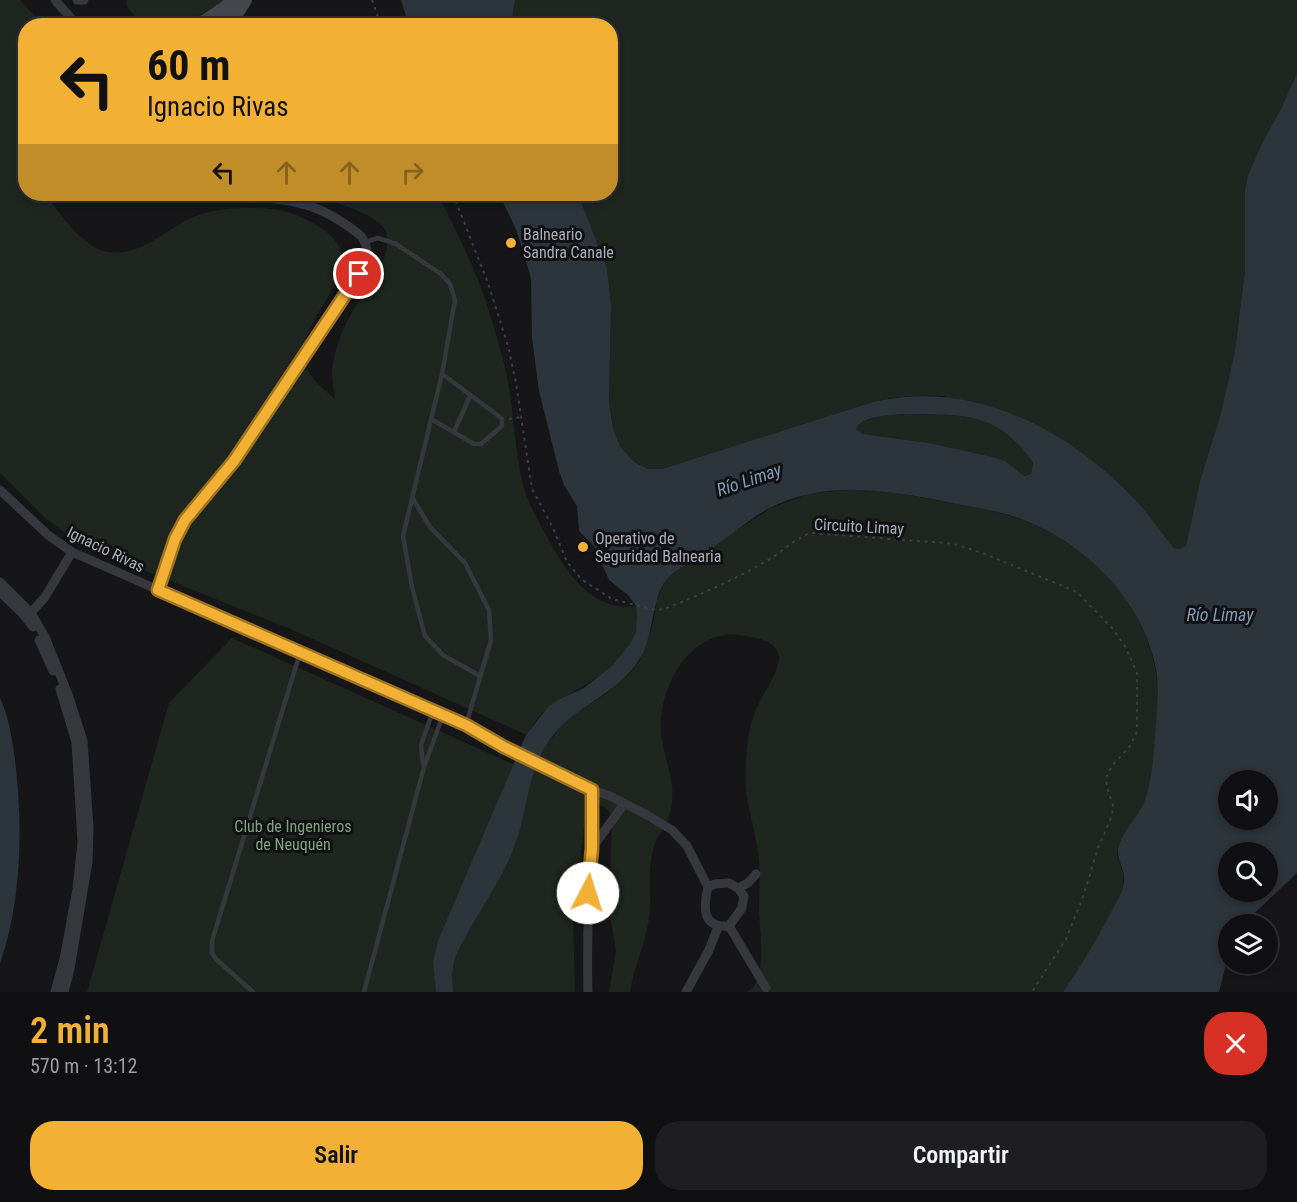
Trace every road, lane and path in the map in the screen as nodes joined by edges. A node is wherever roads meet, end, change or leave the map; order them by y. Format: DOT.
graph roads {
  1 [pos="55,0"];
  2 [pos="77,0"];
  3 [pos="84,0"];
  4 [pos="234,0"];
  5 [pos="245,0"];
  6 [pos="372,0"];
  7 [pos="71,18"];
  8 [pos="210,18"];
  9 [pos="227,18"];
  10 [pos="378,18"];
  11 [pos="287,201"];
  12 [pos="456,201"];
  13 [pos="365,242"];
  14 [pos="442,374"];
  15 [pos="470,396"];
  16 [pos="521,417"];
  17 [pos="431,419"];
  18 [pos="502,419"];
  19 [pos="454,432"];
  20 [pos="0,490"];
  21 [pos="413,499"];
  22 [pos="72,552"];
  23 [pos="0,582"];
  24 [pos="158,590"];
  25 [pos="0,592"];
  26 [pos="28,615"];
  27 [pos="300,653"];
  28 [pos="480,676"];
  29 [pos="433,711"];
  30 [pos="443,716"];
  31 [pos="466,725"];
  32 [pos="424,767"];
  33 [pos="592,790"];
  34 [pos="624,804"];
  35 [pos="592,848"];
  36 [pos="756,874"];
  37 [pos="708,887"];
  38 [pos="738,888"];
  39 [pos="729,926"];
  40 [pos="718,927"];
  41 [pos="766,988"];
  42 [pos="55,992"];
  43 [pos="64,992"];
  44 [pos="253,992"];
  45 [pos="364,992"];
  46 [pos="588,992"];
  47 [pos="686,992"];
  48 [pos="1032,992"];
  1 -- 7 [label="street"];
  2 -- 3 [label="street"];
  4 -- 8 [label="street"];
  5 -- 9 [label="street"];
  6 -- 10 [label="path"];
  11 -- 13 [label="street"];
  12 -- 16 [label="path, Circuito Limay"];
  13 -- 14 [label="lane"];
  13 -- 24 [label="street"];
  14 -- 15 [label="lane"];
  14 -- 17 [label="lane"];
  15 -- 18 [label="lane"];
  15 -- 19 [label="lane"];
  16 -- 18 [label="path"];
  16 -- 48 [label="path, Circuito Limay"];
  17 -- 19 [label="lane"];
  17 -- 21 [label="lane"];
  18 -- 19 [label="lane"];
  20 -- 22 [label="street, Ignacio Rivas"];
  21 -- 28 [label="lane"];
  21 -- 28 [label="lane"];
  22 -- 24 [label="street, Ignacio Rivas"];
  22 -- 26 [label="street"];
  23 -- 26 [label="street"];
  24 -- 27 [label="street, Ignacio Rivas"];
  25 -- 26 [label="street"];
  26 -- 42 [label="street"];
  26 -- 43 [label="street"];
  27 -- 29 [label="street, Ignacio Rivas"];
  27 -- 44 [label="lane"];
  28 -- 31 [label="lane"];
  29 -- 30 [label="street, Ignacio Rivas"];
  29 -- 32 [label="lane"];
  30 -- 31 [label="street, Ignacio Rivas"];
  30 -- 32 [label="lane"];
  31 -- 33 [label="street, Ignacio Rivas"];
  32 -- 45 [label="lane"];
  33 -- 34 [label="street, Ignacio Rivas"];
  33 -- 35 [label="street"];
  34 -- 35 [label="street"];
  34 -- 37 [label="street, Ignacio Rivas"];
  35 -- 46 [label="street"];
  36 -- 38 [label="street"];
  37 -- 38 [label="street"];
  37 -- 40 [label="street"];
  38 -- 39 [label="street"];
  39 -- 40 [label="street"];
  39 -- 41 [label="street"];
  40 -- 47 [label="street"];
}
